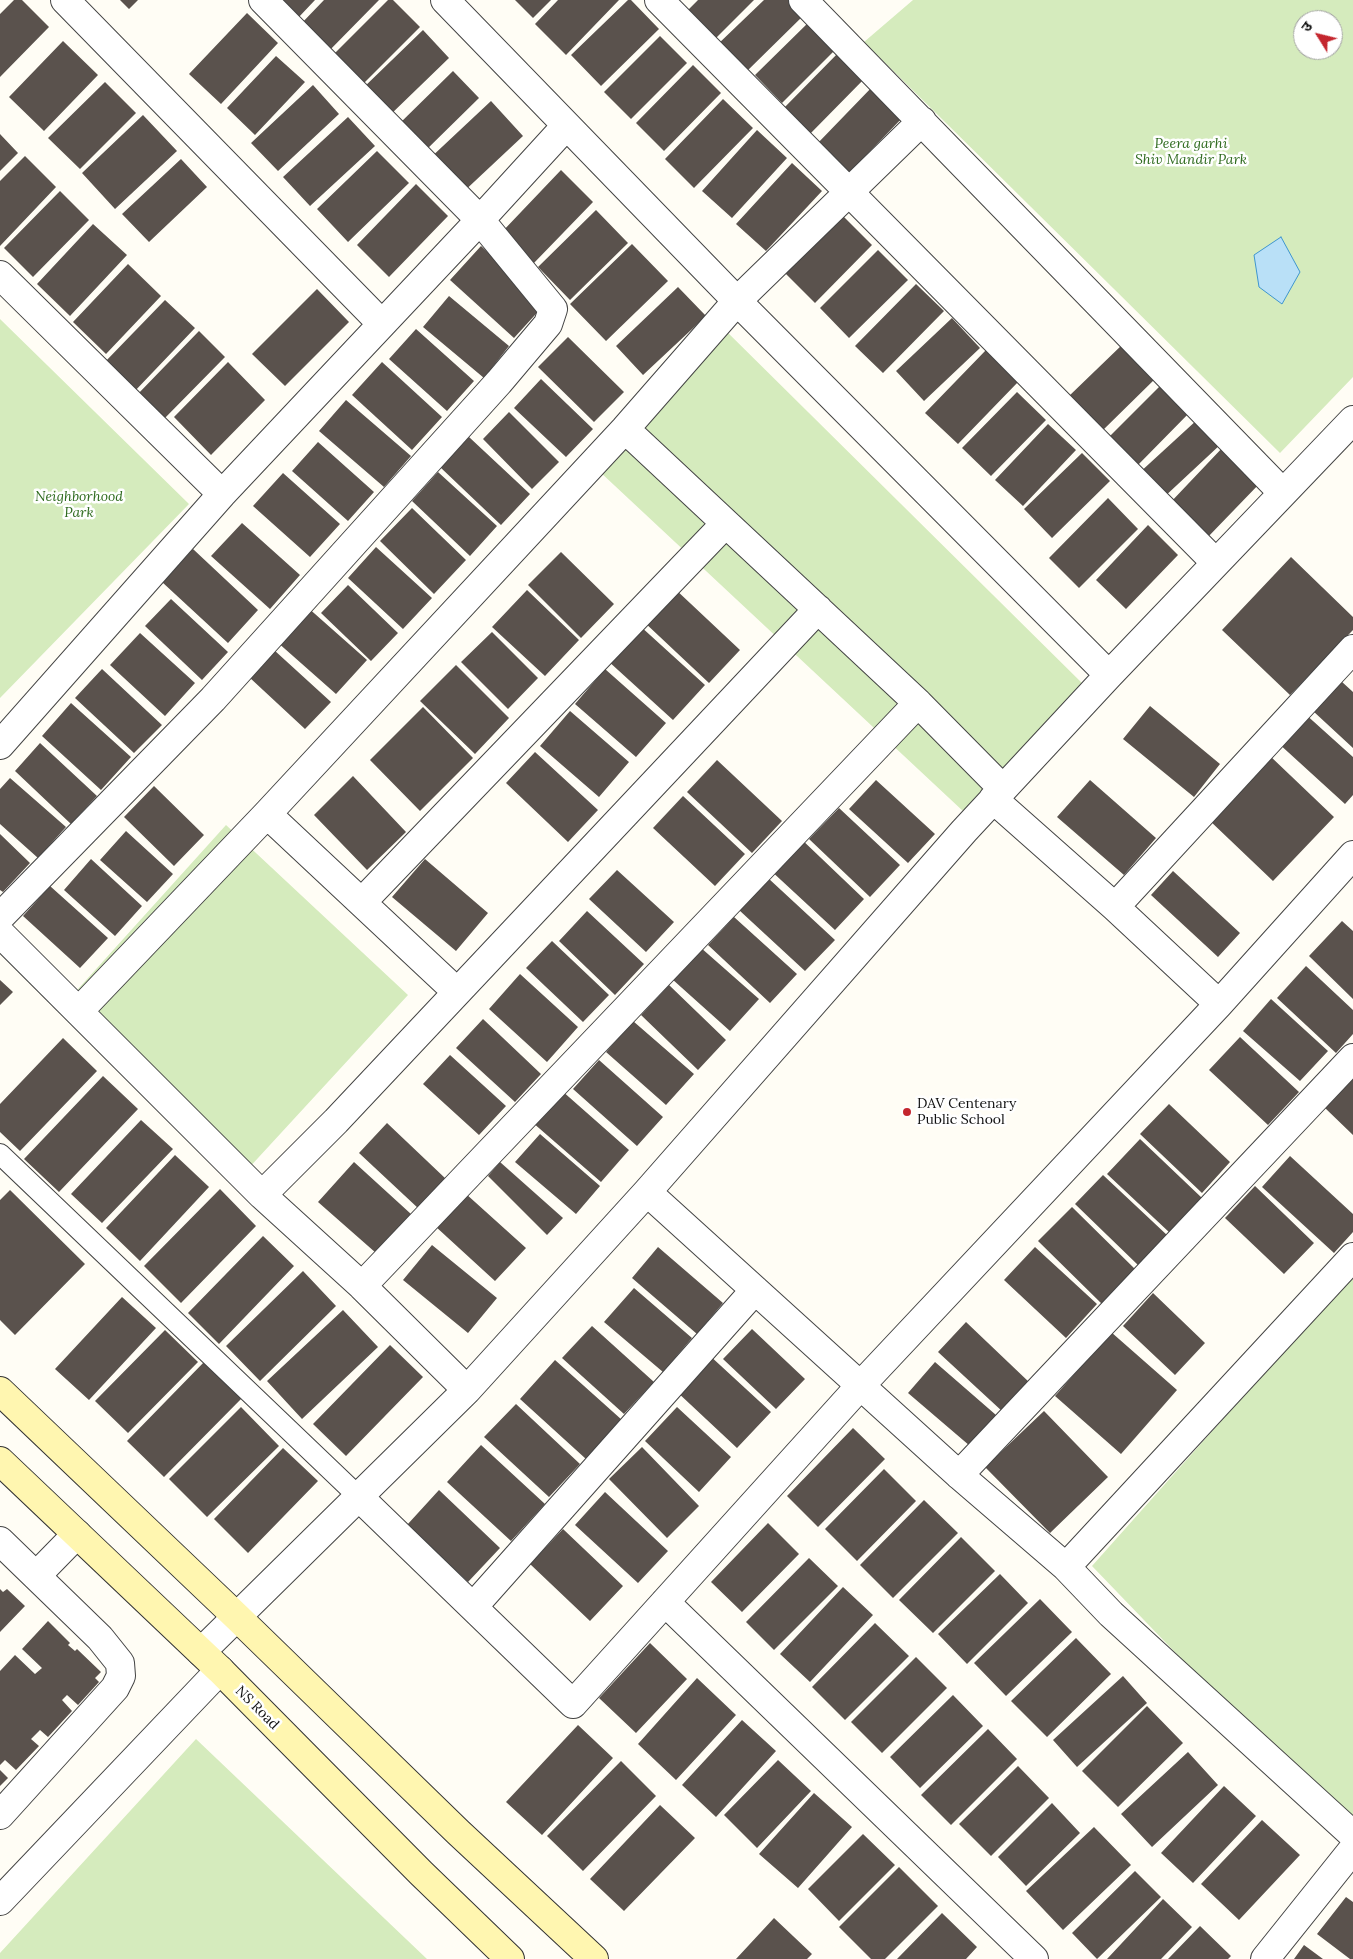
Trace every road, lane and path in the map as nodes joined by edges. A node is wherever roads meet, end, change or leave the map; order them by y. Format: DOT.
graph roads {
  1 [pos="65,0"];
  2 [pos="263,0"];
  3 [pos="445,0"];
  4 [pos="659,0"];
  5 [pos="803,0"];
  6 [pos="922,121"];
  7 [pos="566,126"];
  8 [pos="848,191"];
  9 [pos="480,220"];
  10 [pos="0,275"];
  11 [pos="737,301"];
  12 [pos="382,323"];
  13 [pos="1353,420"];
  14 [pos="625,429"];
  15 [pos="1283,493"];
  16 [pos="222,494"];
  17 [pos="725,524"];
  18 [pos="1216,563"];
  19 [pos="818,609"];
  20 [pos="1353,649"];
  21 [pos="1110,675"];
  22 [pos="918,703"];
  23 [pos="0,745"];
  24 [pos="998,794"];
  25 [pos="267,814"];
  26 [pos="1353,854"];
  27 [pos="362,902"];
  28 [pos="1115,907"];
  29 [pos="0,917"];
  30 [pos="0,933"];
  31 [pos="456,992"];
  32 [pos="1219,1004"];
  33 [pos="79,1011"];
  34 [pos="1353,1058"];
  35 [pos="0,1154"];
  36 [pos="647,1192"];
  37 [pos="262,1195"];
  38 [pos="1353,1257"];
  39 [pos="362,1286"];
  40 [pos="755,1290"];
  41 [pos="860,1386"];
  42 [pos="467,1390"];
  43 [pos="0,1391"];
  44 [pos="0,1461"];
  45 [pos="959,1476"];
  46 [pos="358,1497"];
  47 [pos="77,1534"];
  48 [pos="0,1541"];
  49 [pos="1066,1567"];
  50 [pos="36,1576"];
  51 [pos="665,1602"];
  52 [pos="473,1607"];
  53 [pos="237,1617"];
  54 [pos="211,1661"];
  55 [pos="0,1814"];
  56 [pos="1353,1835"];
  57 [pos="1353,1849"];
  58 [pos="0,1901"];
  59 [pos="510,1959"];
  60 [pos="594,1959"];
  61 [pos="1034,1959"];
  62 [pos="1265,1959"];
  1 -- 12 [label="street"];
  2 -- 9 [label="street"];
  3 -- 7 [label="street"];
  4 -- 8 [label="street"];
  5 -- 6 [label="street"];
  6 -- 8 [label="street"];
  6 -- 15 [label="street"];
  7 -- 9 [label="street"];
  7 -- 11 [label="street"];
  8 -- 11 [label="street"];
  8 -- 18 [label="street"];
  9 -- 12 [label="street"];
  9 -- 29 [label="street"];
  10 -- 16 [label="street"];
  11 -- 14 [label="street"];
  11 -- 21 [label="street"];
  12 -- 16 [label="street"];
  13 -- 15 [label="street"];
  14 -- 17 [label="street"];
  14 -- 25 [label="street"];
  15 -- 18 [label="street"];
  16 -- 23 [label="street"];
  17 -- 19 [label="street"];
  17 -- 27 [label="street"];
  18 -- 21 [label="street"];
  19 -- 22 [label="street"];
  19 -- 31 [label="street"];
  20 -- 28 [label="street"];
  21 -- 24 [label="street"];
  22 -- 24 [label="street"];
  22 -- 39 [label="street"];
  24 -- 28 [label="street"];
  24 -- 36 [label="street"];
  25 -- 27 [label="street"];
  25 -- 33 [label="street"];
  26 -- 32 [label="street"];
  27 -- 31 [label="street"];
  28 -- 32 [label="street"];
  30 -- 33 [label="street"];
  31 -- 37 [label="street"];
  32 -- 41 [label="street"];
  33 -- 37 [label="street"];
  34 -- 45 [label="street"];
  35 -- 46 [label="lane"];
  36 -- 40 [label="street"];
  36 -- 42 [label="street"];
  37 -- 39 [label="street"];
  38 -- 49 [label="street"];
  39 -- 42 [label="street"];
  40 -- 41 [label="street"];
  40 -- 52 [label="street"];
  41 -- 45 [label="street"];
  41 -- 51 [label="street"];
  42 -- 46 [label="street"];
  43 -- 53 [label="street"];
  44 -- 47 [label="street, NS Road"];
  45 -- 49 [label="street"];
  46 -- 52 [label="street"];
  46 -- 53 [label="street"];
  47 -- 50 [label="street"];
  47 -- 54 [label="street, NS Road"];
  48 -- 50 [label="street"];
  49 -- 56 [label="street"];
  50 -- 55 [label="street"];
  51 -- 52 [label="street"];
  51 -- 61 [label="street"];
  53 -- 54 [label="street"];
  53 -- 60 [label="street"];
  54 -- 58 [label="street"];
  54 -- 59 [label="street, NS Road"];
  57 -- 62 [label="street"];
}
